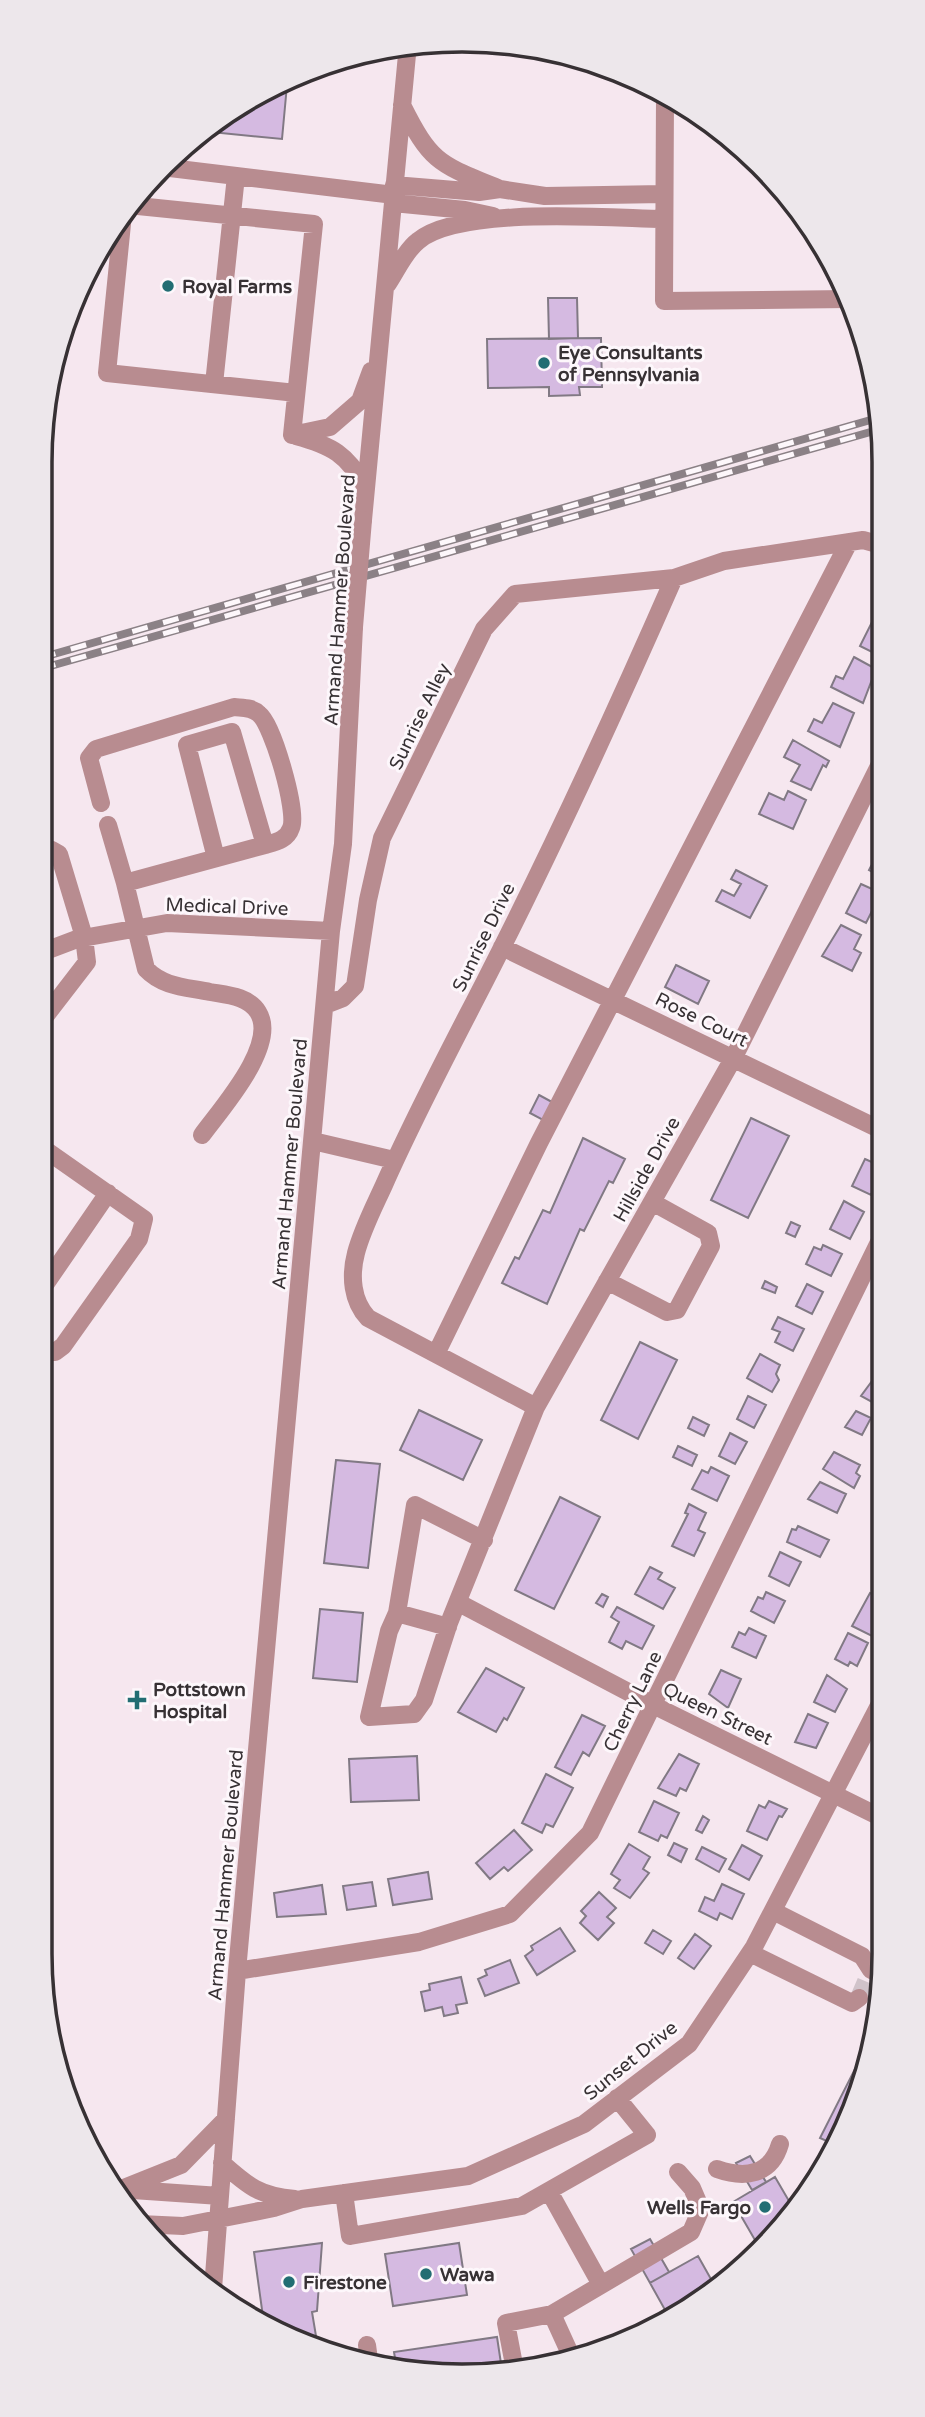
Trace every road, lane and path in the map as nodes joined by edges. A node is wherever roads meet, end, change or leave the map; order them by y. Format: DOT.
graph roads {
  1 [pos="407,56"];
  2 [pos="402,105"];
  3 [pos="665,105"];
  4 [pos="177,169"];
  5 [pos="236,176"];
  6 [pos="500,189"];
  7 [pos="394,194"];
  8 [pos="663,194"];
  9 [pos="142,207"];
  10 [pos="232,216"];
  11 [pos="500,218"];
  12 [pos="663,219"];
  13 [pos="121,237"];
  14 [pos="385,288"];
  15 [pos="838,299"];
  16 [pos="379,352"];
  17 [pos="214,384"];
  18 [pos="296,393"];
  19 [pos="292,435"];
  20 [pos="366,487"];
  21 [pos="856,541"];
  22 [pos="872,544"];
  23 [pos="674,578"];
  24 [pos="872,780"];
  25 [pos="101,803"];
  26 [pos="108,825"];
  27 [pos="265,845"];
  28 [pos="52,850"];
  29 [pos="216,859"];
  30 [pos="125,883"];
  31 [pos="136,926"];
  32 [pos="331,931"];
  33 [pos="84,937"];
  34 [pos="502,947"];
  35 [pos="52,949"];
  36 [pos="615,1001"];
  37 [pos="325,1005"];
  38 [pos="52,1007"];
  39 [pos="734,1057"];
  40 [pos="872,1126"];
  41 [pos="202,1135"];
  42 [pos="313,1141"];
  43 [pos="52,1154"];
  44 [pos="394,1160"];
  45 [pos="108,1192"];
  46 [pos="652,1202"];
  47 [pos="872,1257"];
  48 [pos="52,1274"];
  49 [pos="607,1281"];
  50 [pos="52,1352"];
  51 [pos="436,1354"];
  52 [pos="537,1407"];
  53 [pos="484,1540"];
  54 [pos="459,1603"];
  55 [pos="397,1613"];
  56 [pos="448,1627"];
  57 [pos="653,1706"];
  58 [pos="872,1719"];
  59 [pos="834,1792"];
  60 [pos="872,1813"];
  61 [pos="773,1911"];
  62 [pos="750,1954"];
  63 [pos="872,1963"];
  64 [pos="237,1971"];
  65 [pos="859,1998"];
  66 [pos="617,2098"];
  67 [pos="226,2119"];
  68 [pos="780,2144"];
  69 [pos="222,2163"];
  70 [pos="717,2169"];
  71 [pos="678,2172"];
  72 [pos="125,2187"];
  73 [pos="127,2189"];
  74 [pos="344,2193"];
  75 [pos="550,2193"];
  76 [pos="220,2196"];
  77 [pos="302,2199"];
  78 [pos="218,2220"];
  79 [pos="154,2225"];
  80 [pos="214,2280"];
  81 [pos="600,2283"];
  82 [pos="552,2315"];
  83 [pos="569,2351"];
  84 [pos="513,2361"];
  1 -- 2 [label="street, Armand Hammer Boulevard"];
  2 -- 6 [label="street"];
  2 -- 7 [label="street, Armand Hammer Boulevard"];
  3 -- 8 [label="street"];
  4 -- 5 [label="street"];
  5 -- 7 [label="street"];
  5 -- 10 [label="street"];
  6 -- 7 [label="street"];
  6 -- 8 [label="street"];
  7 -- 11 [label="street"];
  7 -- 14 [label="street, Armand Hammer Boulevard"];
  8 -- 12 [label="street"];
  9 -- 10 [label="street"];
  10 -- 17 [label="street"];
  10 -- 18 [label="street"];
  11 -- 12 [label="street"];
  11 -- 14 [label="street"];
  12 -- 15 [label="street"];
  13 -- 17 [label="street"];
  14 -- 16 [label="street, Armand Hammer Boulevard"];
  16 -- 19 [label="street"];
  16 -- 20 [label="street, Armand Hammer Boulevard"];
  17 -- 18 [label="street"];
  18 -- 19 [label="street"];
  19 -- 20 [label="street"];
  20 -- 32 [label="street, Armand Hammer Boulevard, bridge"];
  21 -- 22 [label="street"];
  21 -- 23 [label="street"];
  21 -- 36 [label="street"];
  23 -- 34 [label="street, Sunrise Drive"];
  23 -- 37 [label="street, Sunrise Alley"];
  24 -- 39 [label="street, Hillside Drive"];
  25 -- 27 [label="street"];
  26 -- 30 [label="street"];
  27 -- 29 [label="street"];
  27 -- 29 [label="street"];
  28 -- 33 [label="street"];
  29 -- 30 [label="street"];
  30 -- 31 [label="street"];
  31 -- 32 [label="street, Medical Drive"];
  31 -- 33 [label="street, Medical Drive"];
  31 -- 41 [label="street"];
  32 -- 37 [label="street, Armand Hammer Boulevard"];
  33 -- 35 [label="street, Medical Drive"];
  33 -- 38 [label="street"];
  34 -- 36 [label="street, Rose Court"];
  34 -- 44 [label="street, Sunrise Drive"];
  36 -- 39 [label="street, Rose Court"];
  36 -- 51 [label="street"];
  37 -- 42 [label="street, Armand Hammer Boulevard"];
  39 -- 40 [label="street, Rose Court"];
  39 -- 46 [label="street, Hillside Drive"];
  42 -- 44 [label="street"];
  42 -- 64 [label="street, Armand Hammer Boulevard"];
  43 -- 45 [label="street"];
  44 -- 51 [label="street, Sunrise Drive"];
  45 -- 48 [label="street"];
  45 -- 50 [label="street"];
  46 -- 49 [label="street, Hillside Drive"];
  46 -- 49 [label="street"];
  47 -- 57 [label="street, Cherry Lane"];
  49 -- 52 [label="street, Hillside Drive"];
  51 -- 52 [label="street, Sunrise Drive"];
  52 -- 53 [label="street, Hillside Drive"];
  53 -- 54 [label="street, Hillside Drive"];
  53 -- 55 [label="street"];
  54 -- 56 [label="street, Hillside Drive"];
  54 -- 57 [label="street, Queen Street"];
  55 -- 56 [label="street"];
  55 -- 56 [label="street, Hillside Drive"];
  57 -- 59 [label="street, Queen Street"];
  57 -- 64 [label="street, Cherry Lane"];
  58 -- 59 [label="street, Sunset Drive"];
  59 -- 60 [label="street, Queen Street"];
  59 -- 61 [label="street, Sunset Drive"];
  61 -- 62 [label="street, Sunset Drive"];
  61 -- 63 [label="street"];
  62 -- 65 [label="street"];
  62 -- 66 [label="street, Sunset Drive"];
  64 -- 67 [label="street, Armand Hammer Boulevard"];
  66 -- 74 [label="street, Sunset Drive"];
  66 -- 75 [label="street"];
  67 -- 69 [label="street, Armand Hammer Boulevard"];
  67 -- 72 [label="street"];
  68 -- 70 [label="street"];
  69 -- 76 [label="street, Armand Hammer Boulevard"];
  69 -- 77 [label="street, Sunset Drive"];
  71 -- 81 [label="street"];
  73 -- 76 [label="street"];
  74 -- 75 [label="street"];
  74 -- 77 [label="street, Sunset Drive"];
  75 -- 81 [label="street"];
  76 -- 78 [label="street, Armand Hammer Boulevard"];
  77 -- 78 [label="street, Sunset Drive"];
  78 -- 79 [label="street, Sunset Drive"];
  78 -- 80 [label="street, Armand Hammer Boulevard"];
  81 -- 82 [label="street"];
  82 -- 83 [label="street"];
  82 -- 84 [label="street"];
}
